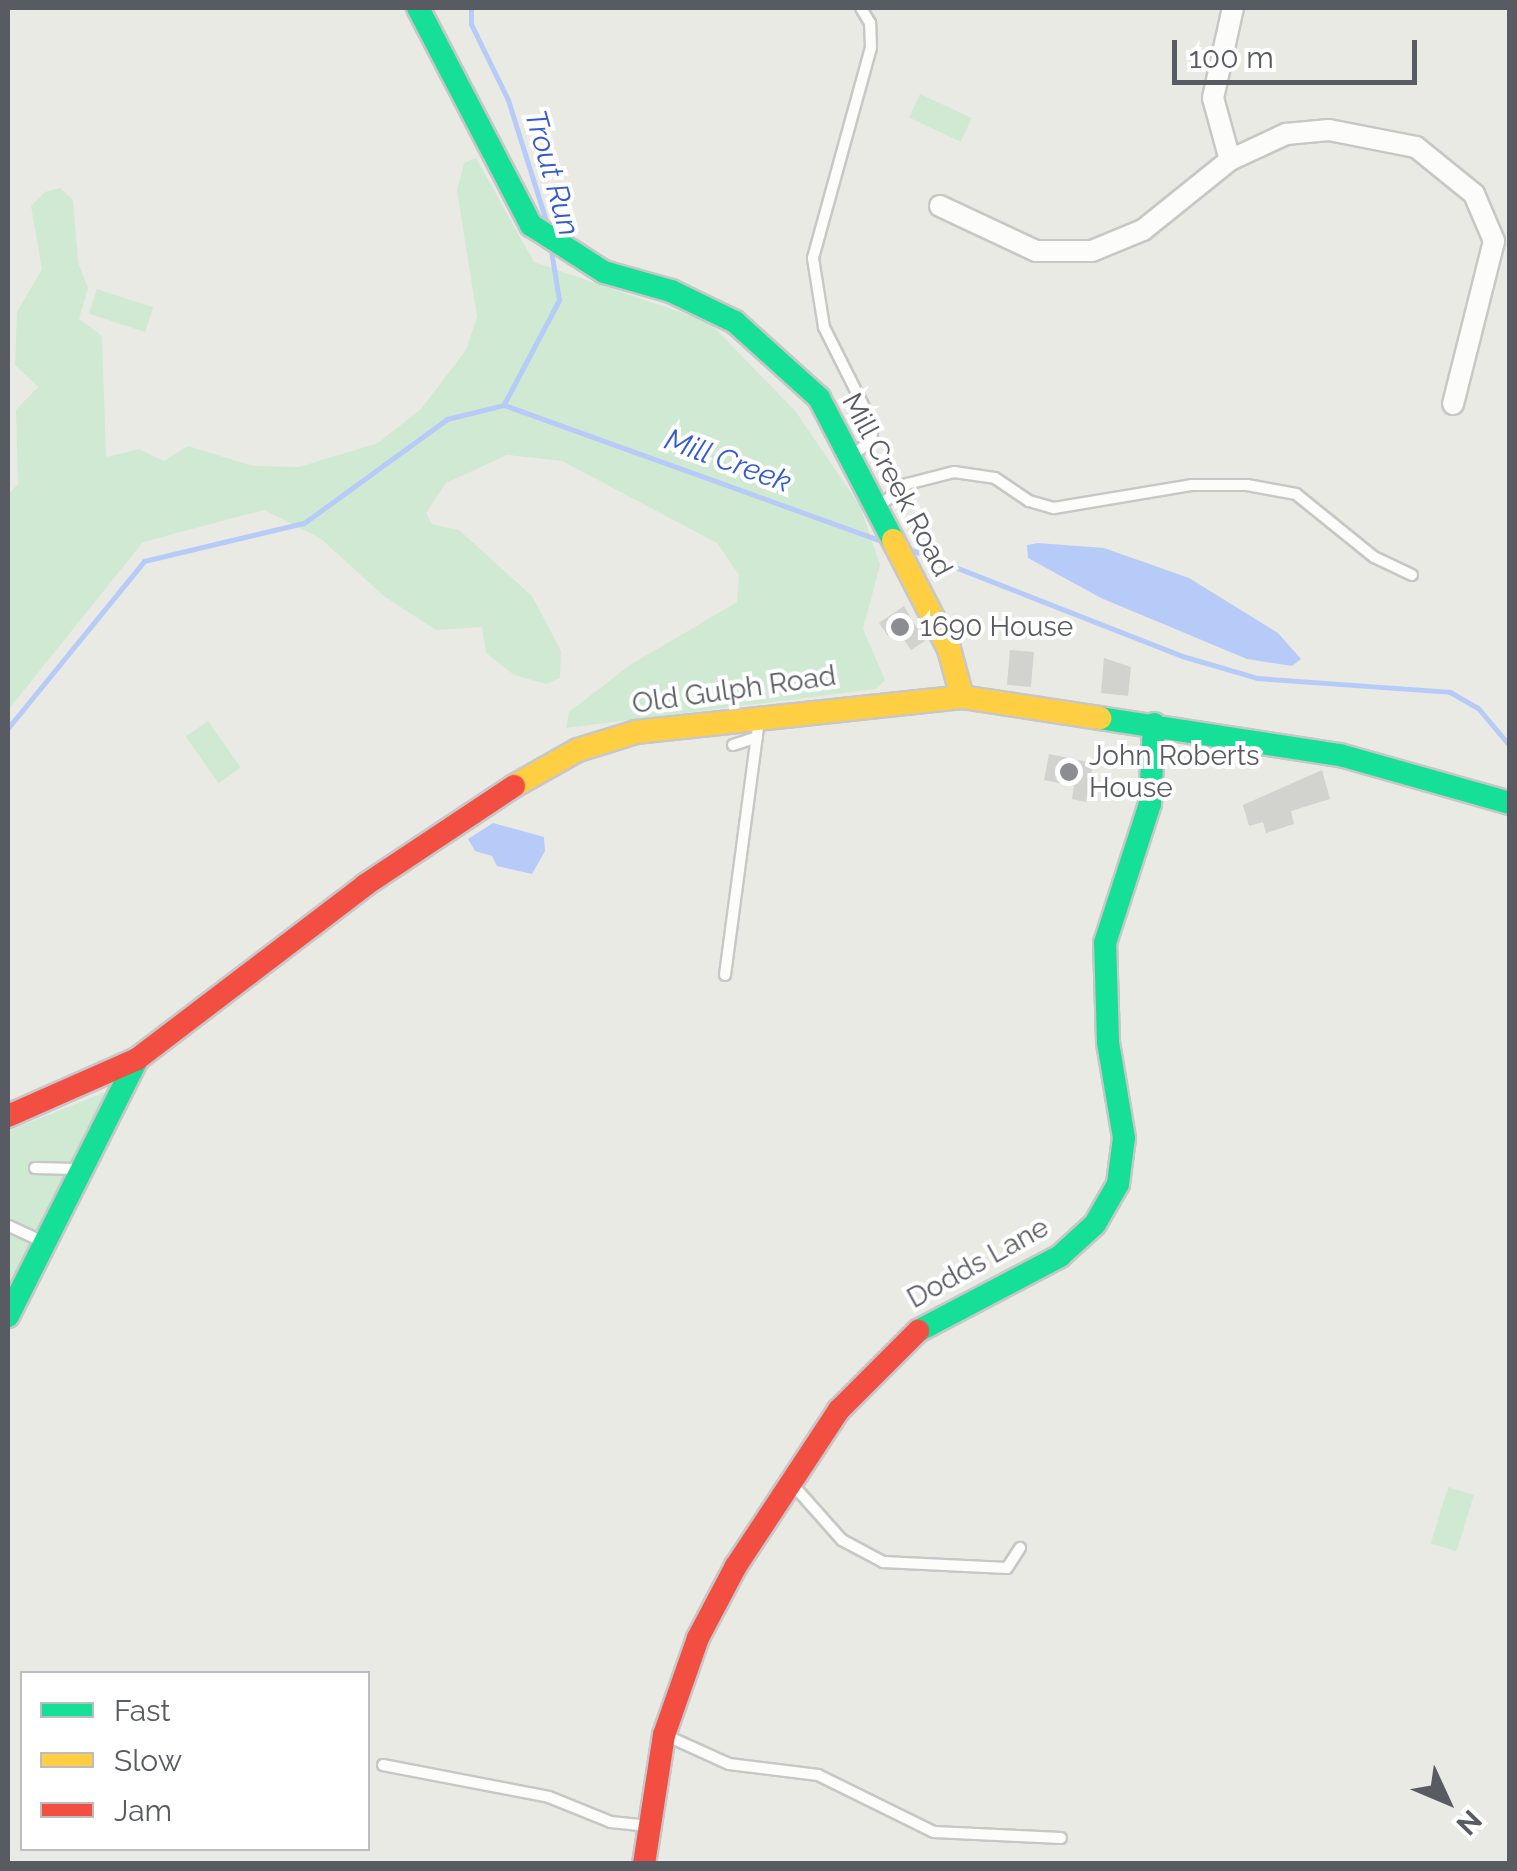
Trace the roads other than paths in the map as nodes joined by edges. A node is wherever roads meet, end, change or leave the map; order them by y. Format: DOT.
graph roads {
  1 [pos="418,8"];
  2 [pos="860,8"];
  3 [pos="1234,8"];
  4 [pos="1230,160"];
  5 [pos="940,206"];
  6 [pos="1454,404"];
  7 [pos="850,458"];
  8 [pos="879,519"];
  9 [pos="1412,574"];
  10 [pos="962,698"];
  11 [pos="1154,724"];
  12 [pos="758,726"];
  13 [pos="733,745"];
  14 [pos="1508,799"];
  15 [pos="725,975"];
  16 [pos="137,1059"];
  17 [pos="8,1116"];
  18 [pos="36,1168"];
  19 [pos="84,1169"];
  20 [pos="9,1226"];
  21 [pos="45,1243"];
  22 [pos="8,1316"];
  23 [pos="791,1481"];
  24 [pos="1020,1548"];
  25 [pos="664,1735"];
  26 [pos="382,1764"];
  27 [pos="648,1826"];
  28 [pos="1060,1838"];
  29 [pos="644,1864"];
  1 -- 7 [label="street, Mill Creek Road"];
  2 -- 7 [label="lane"];
  3 -- 4 [label="street"];
  4 -- 5 [label="street"];
  4 -- 6 [label="street"];
  7 -- 8 [label="street, Mill Creek Road"];
  8 -- 9 [label="lane"];
  8 -- 10 [label="street, Mill Creek Road"];
  10 -- 11 [label="street, Old Gulph Road"];
  10 -- 12 [label="street, Old Gulph Road"];
  11 -- 14 [label="street, Old Gulph Road"];
  11 -- 23 [label="street, Dodds Lane"];
  12 -- 13 [label="lane"];
  12 -- 15 [label="lane"];
  12 -- 16 [label="street, Old Gulph Road"];
  16 -- 17 [label="street, Old Gulph Road"];
  16 -- 19 [label="street"];
  18 -- 19 [label="lane"];
  19 -- 21 [label="street"];
  20 -- 21 [label="lane"];
  21 -- 22 [label="street"];
  23 -- 24 [label="lane"];
  23 -- 25 [label="street, Dodds Lane"];
  25 -- 27 [label="street, Dodds Lane"];
  25 -- 28 [label="lane"];
  26 -- 27 [label="lane"];
  27 -- 29 [label="street, Dodds Lane"];
}
